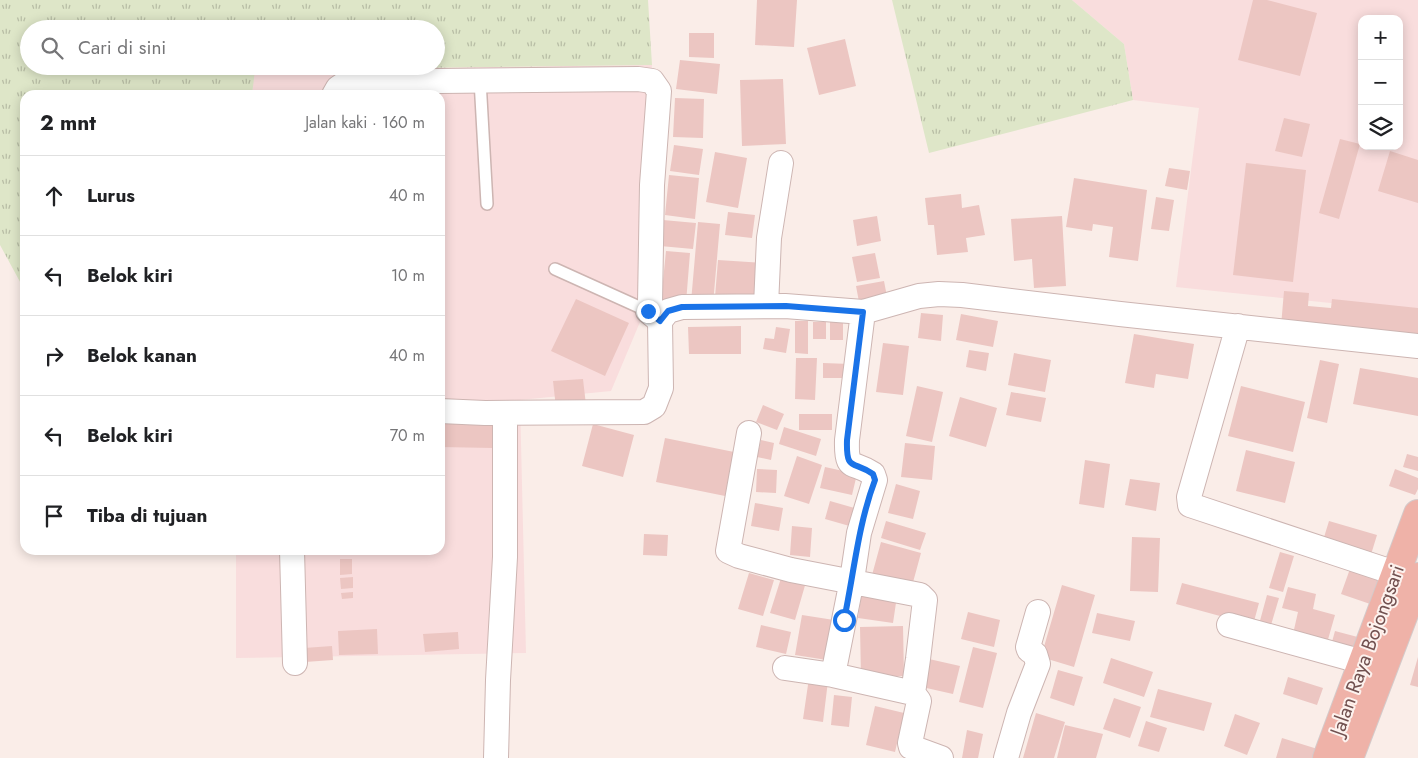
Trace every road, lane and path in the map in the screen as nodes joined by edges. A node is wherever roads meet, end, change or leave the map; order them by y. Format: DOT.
graph roads {
  1 [pos="480,80"];
  2 [pos="337,90"];
  3 [pos="781,164"];
  4 [pos="487,204"];
  5 [pos="555,269"];
  6 [pos="766,306"];
  7 [pos="863,312"];
  8 [pos="654,316"];
  9 [pos="1238,326"];
  10 [pos="1418,346"];
  11 [pos="445,411"];
  12 [pos="505,413"];
  13 [pos="749,433"];
  14 [pos="1418,514"];
  15 [pos="292,555"];
  16 [pos="1406,575"];
  17 [pos="852,580"];
  18 [pos="1038,612"];
  19 [pos="1229,625"];
  20 [pos="1363,662"];
  21 [pos="295,663"];
  22 [pos="785,668"];
  23 [pos="834,675"];
  24 [pos="913,693"];
  25 [pos="496,758"];
  26 [pos="941,758"];
  27 [pos="1006,758"];
  28 [pos="1327,758"];
  29 [pos="1349,758"];
  1 -- 2 [label="street"];
  1 -- 4 [label="lane"];
  1 -- 8 [label="street"];
  3 -- 6 [label="street"];
  5 -- 8 [label="lane"];
  6 -- 7 [label="street"];
  6 -- 8 [label="street"];
  7 -- 9 [label="street"];
  7 -- 17 [label="street"];
  8 -- 12 [label="street"];
  9 -- 10 [label="street"];
  9 -- 16 [label="street"];
  11 -- 12 [label="street"];
  12 -- 25 [label="street"];
  13 -- 17 [label="street"];
  14 -- 16 [label="highway, Jalan Raya Bojongsari"];
  15 -- 21 [label="street"];
  16 -- 20 [label="highway, Jalan Raya Bojongsari"];
  16 -- 29 [label="highway, Jalan Raya Bojongsari"];
  17 -- 23 [label="street"];
  17 -- 24 [label="street"];
  18 -- 27 [label="street"];
  19 -- 20 [label="street"];
  20 -- 28 [label="highway, Jalan Raya Bojongsari"];
  22 -- 23 [label="street"];
  23 -- 24 [label="street"];
  24 -- 26 [label="street"];
}
